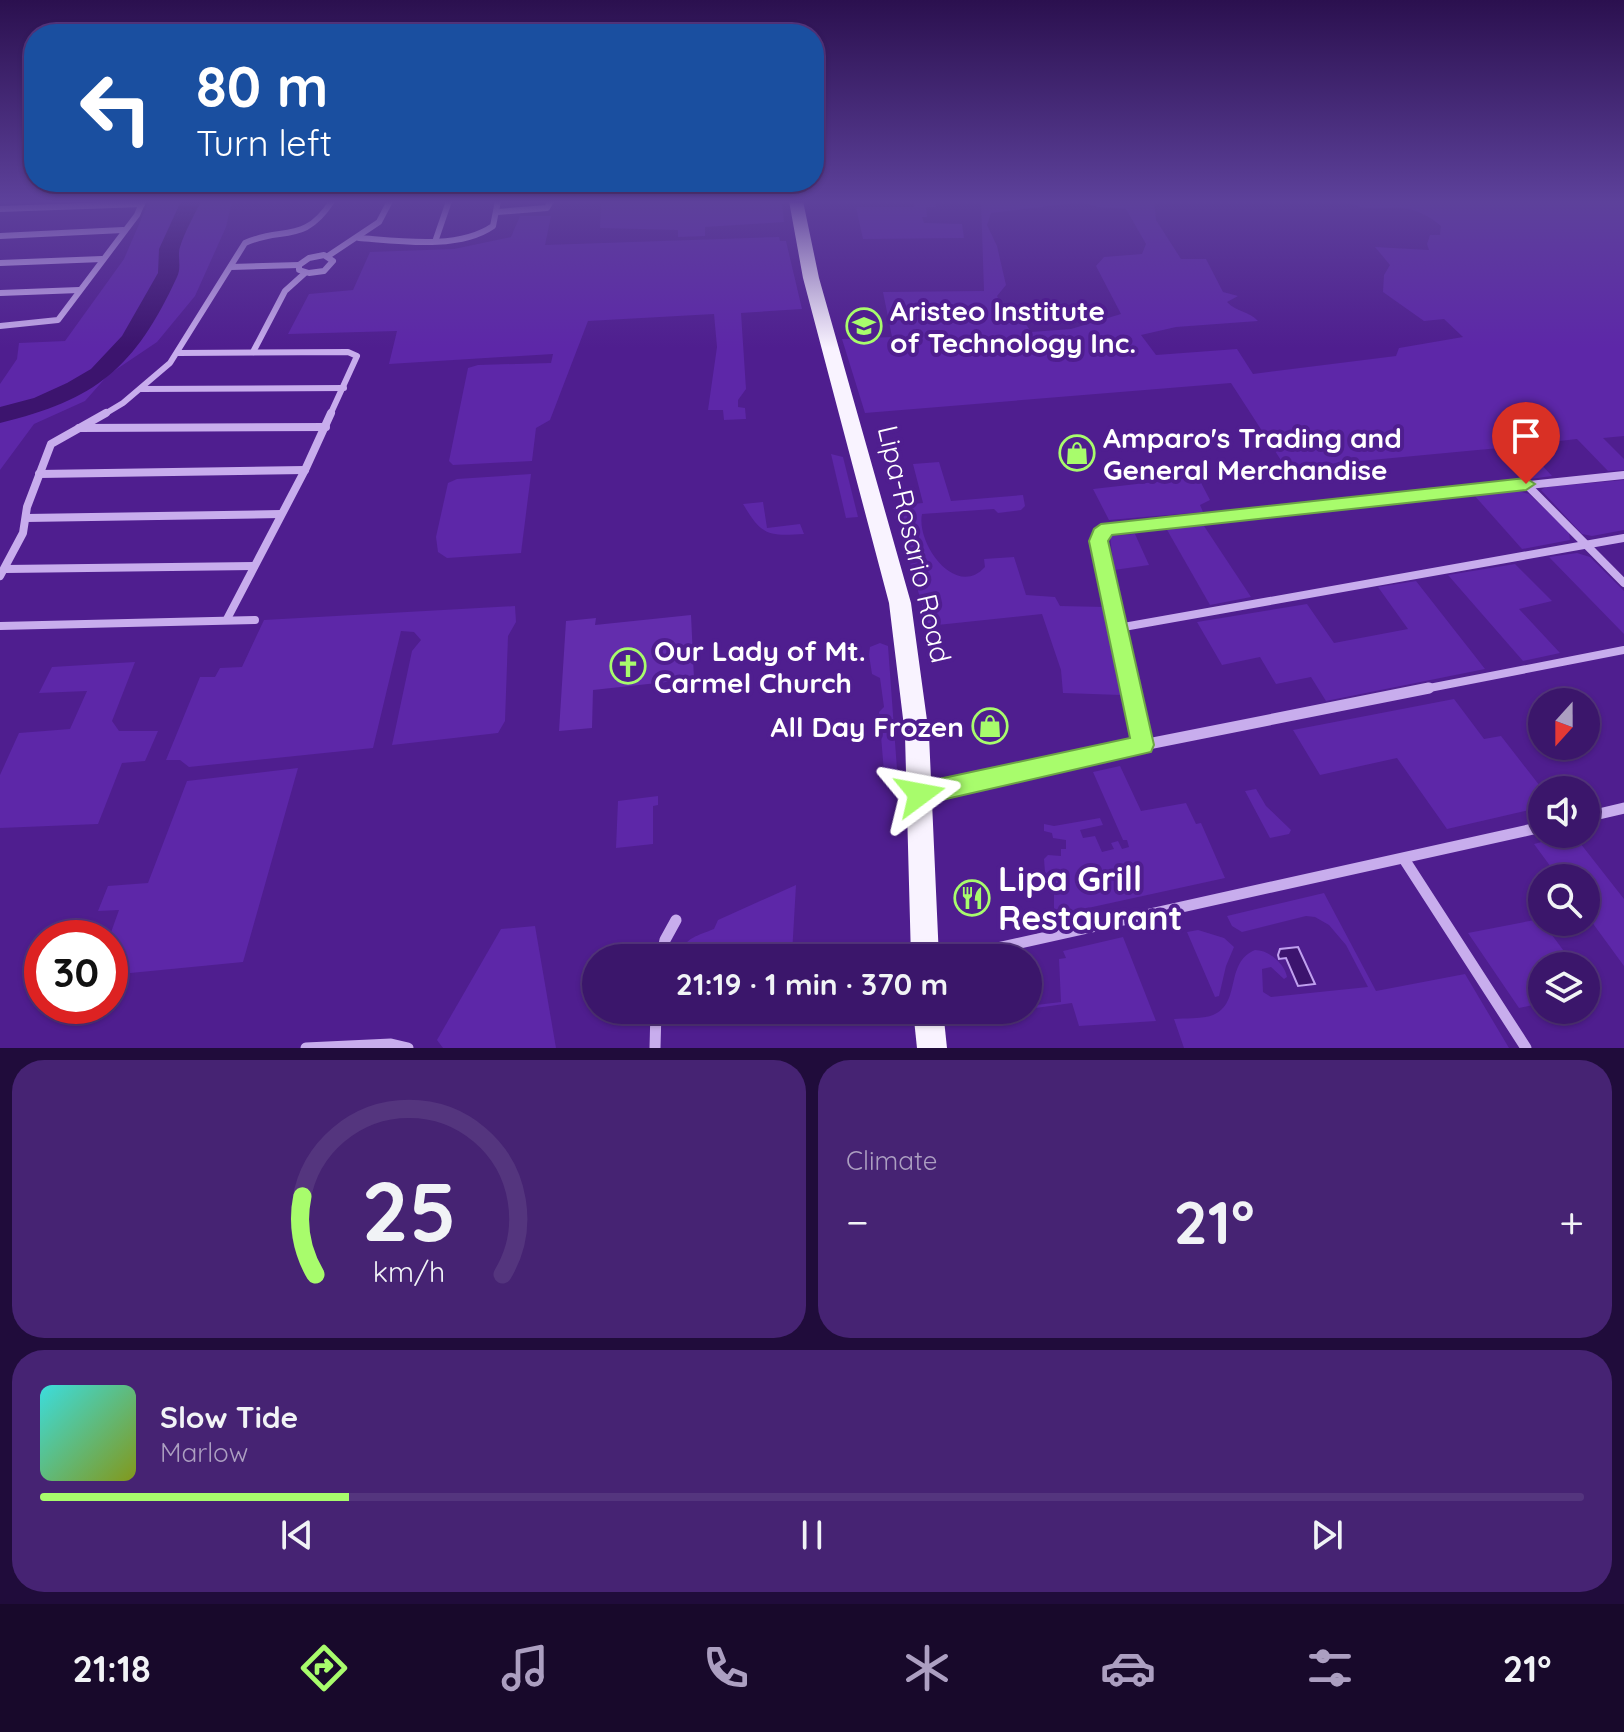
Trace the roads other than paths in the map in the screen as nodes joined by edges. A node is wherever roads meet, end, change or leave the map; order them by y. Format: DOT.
graph roads {
  1 [pos="109,250"];
  2 [pos="241,250"];
  3 [pos="338,250"];
  4 [pos="806,250"];
  5 [pos="328,256"];
  6 [pos="102,259"];
  7 [pos="0,263"];
  8 [pos="299,265"];
  9 [pos="231,267"];
  10 [pos="305,273"];
  11 [pos="79,290"];
  12 [pos="0,293"];
  13 [pos="0,326"];
  14 [pos="253,352"];
  15 [pos="178,353"];
  16 [pos="344,388"];
  17 [pos="141,389"];
  18 [pos="326,427"];
  19 [pos="77,428"];
  20 [pos="305,470"];
  21 [pos="39,474"];
  22 [pos="1624,475"];
  23 [pos="1526,484"];
  24 [pos="281,514"];
  25 [pos="26,518"];
  26 [pos="1624,538"];
  27 [pos="1586,545"];
  28 [pos="254,566"];
  29 [pos="2,572"];
  30 [pos="1624,583"];
  31 [pos="227,619"];
  32 [pos="255,620"];
  33 [pos="0,626"];
  34 [pos="1118,628"];
  35 [pos="1624,650"];
  36 [pos="1143,745"];
  37 [pos="920,794"];
  38 [pos="1624,808"];
  39 [pos="1600,814"];
  40 [pos="1528,830"];
  41 [pos="1404,859"];
  42 [pos="676,920"];
  43 [pos="664,944"];
  44 [pos="925,944"];
  45 [pos="1016,944"];
  46 [pos="656,1024"];
  47 [pos="929,1024"];
  48 [pos="306,1048"];
  49 [pos="408,1048"];
  50 [pos="655,1048"];
  51 [pos="932,1048"];
  52 [pos="1526,1048"];
  1 -- 6 [label="street"];
  2 -- 9 [label="street"];
  3 -- 5 [label="street"];
  4 -- 37 [label="main road, Lipa-Rosario Road"];
  5 -- 8 [label="street"];
  5 -- 10 [label="street"];
  6 -- 7 [label="street"];
  6 -- 11 [label="street"];
  8 -- 9 [label="street"];
  8 -- 10 [label="street"];
  9 -- 15 [label="street"];
  10 -- 14 [label="street"];
  11 -- 12 [label="street"];
  11 -- 13 [label="street"];
  14 -- 15 [label="street"];
  14 -- 16 [label="street"];
  15 -- 17 [label="street"];
  16 -- 17 [label="street"];
  16 -- 18 [label="street"];
  17 -- 19 [label="street"];
  18 -- 19 [label="street"];
  18 -- 20 [label="street"];
  19 -- 21 [label="street"];
  20 -- 21 [label="street"];
  20 -- 24 [label="street"];
  21 -- 25 [label="street"];
  22 -- 23 [label="street"];
  23 -- 27 [label="street"];
  23 -- 34 [label="street"];
  24 -- 25 [label="street"];
  24 -- 28 [label="street"];
  25 -- 29 [label="street"];
  26 -- 27 [label="street"];
  27 -- 30 [label="street"];
  27 -- 34 [label="street"];
  28 -- 29 [label="street"];
  28 -- 31 [label="street"];
  31 -- 32 [label="street"];
  31 -- 33 [label="street"];
  34 -- 36 [label="street"];
  35 -- 36 [label="street"];
  36 -- 37 [label="street"];
  37 -- 44 [label="main road, Lipa-Rosario Road"];
  38 -- 39 [label="street"];
  40 -- 41 [label="street"];
  41 -- 45 [label="street"];
  41 -- 52 [label="street"];
  42 -- 43 [label="street"];
  46 -- 50 [label="street"];
  47 -- 51 [label="main road"];
  48 -- 49 [label="street"];
}
